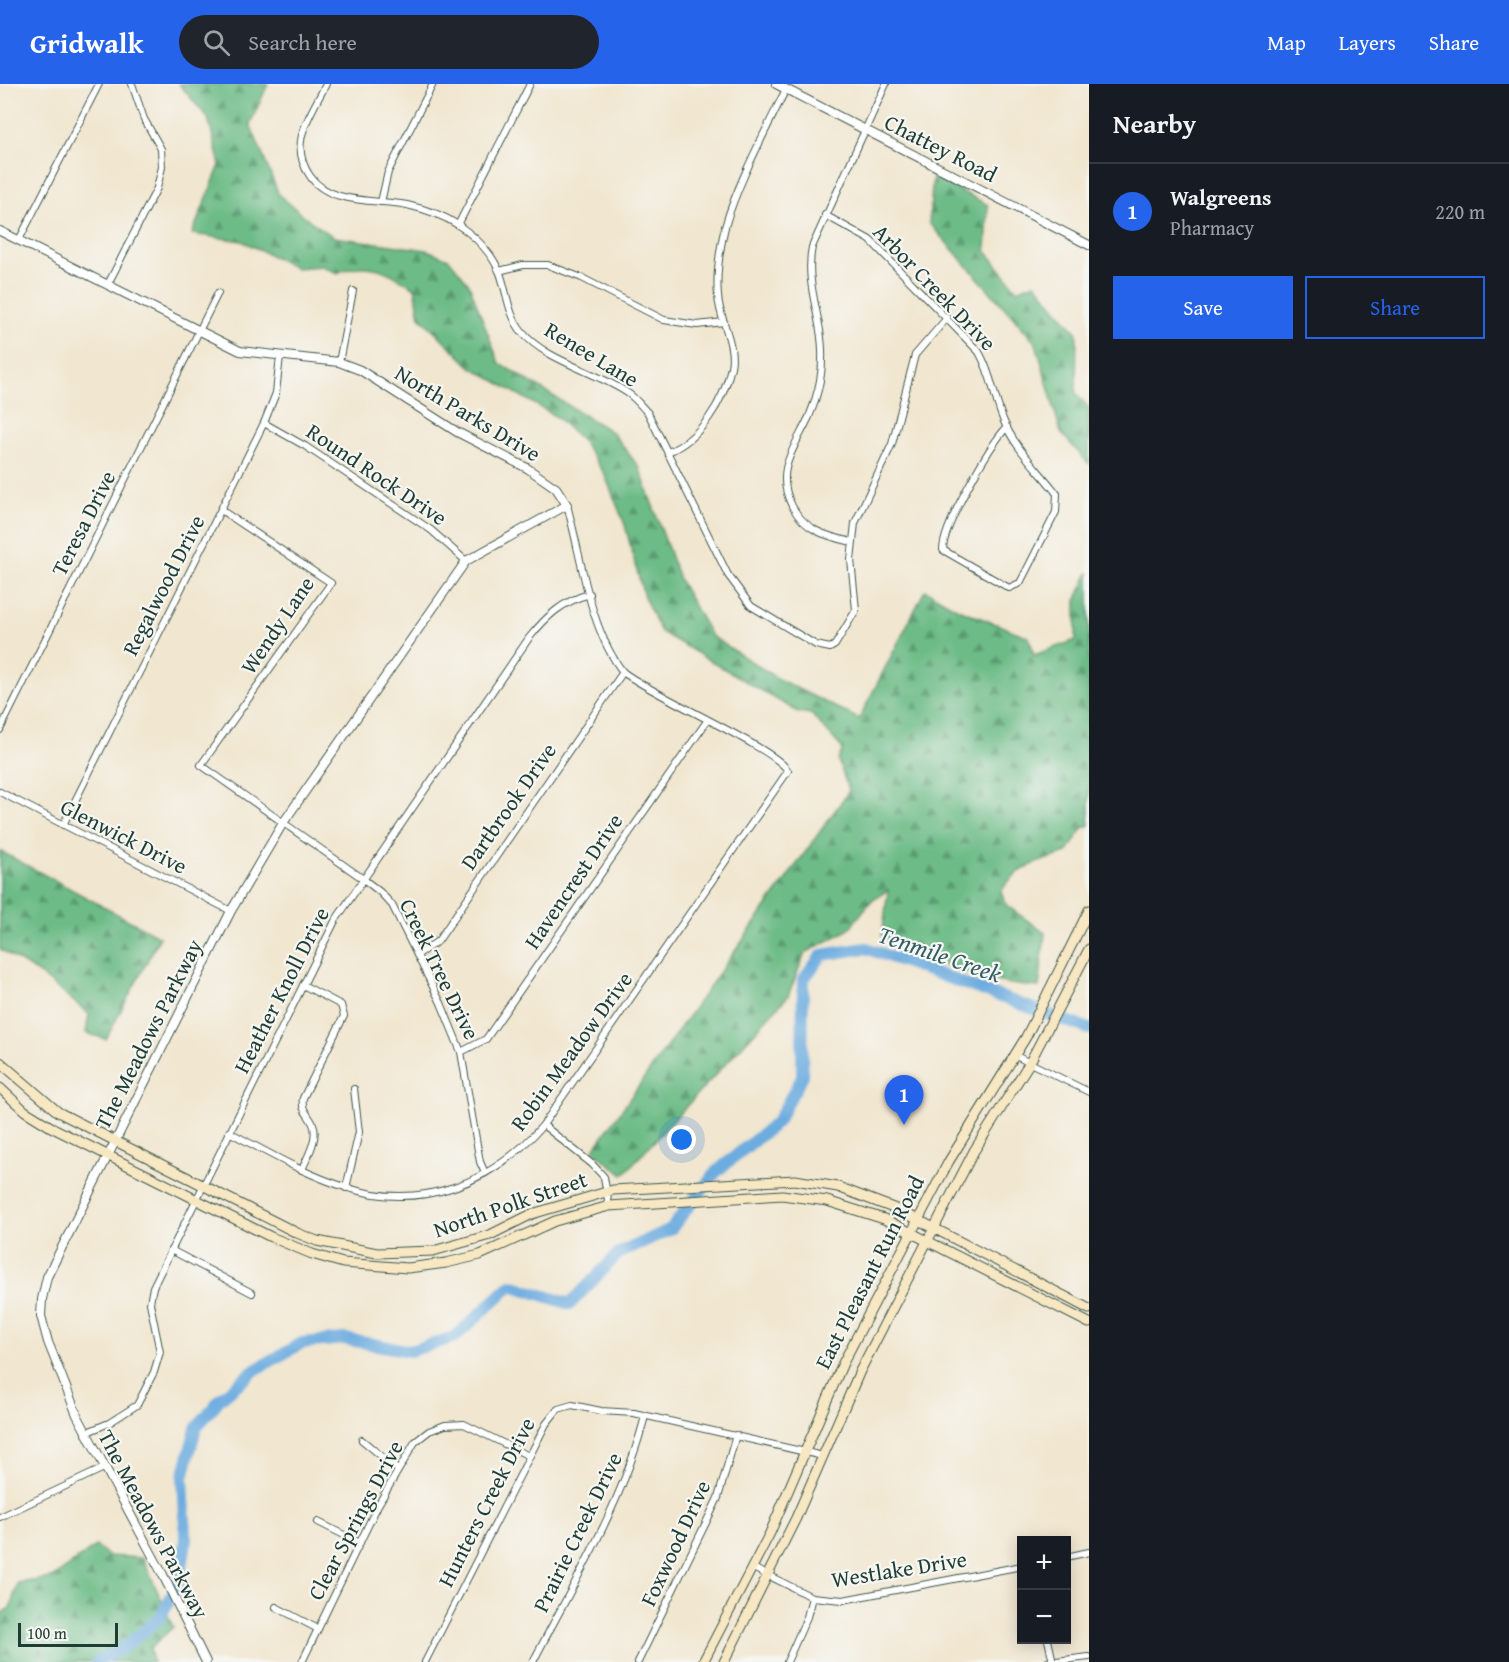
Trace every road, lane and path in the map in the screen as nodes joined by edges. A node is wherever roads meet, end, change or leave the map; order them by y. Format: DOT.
graph roads {
  1 [pos="99,84"];
  2 [pos="132,84"];
  3 [pos="326,84"];
  4 [pos="433,84"];
  5 [pos="530,84"];
  6 [pos="776,84"];
  7 [pos="886,84"];
  8 [pos="786,89"];
  9 [pos="865,129"];
  10 [pos="381,202"];
  11 [pos="825,215"];
  12 [pos="458,225"];
  13 [pos="0,231"];
  14 [pos="19,240"];
  15 [pos="1089,245"];
  16 [pos="499,271"];
  17 [pos="108,284"];
  18 [pos="353,291"];
  19 [pos="218,293"];
  20 [pos="946,318"];
  21 [pos="724,322"];
  22 [pos="199,332"];
  23 [pos="280,356"];
  24 [pos="339,362"];
  25 [pos="264,423"];
  26 [pos="1007,427"];
  27 [pos="668,452"];
  28 [pos="567,505"];
  29 [pos="221,510"];
  30 [pos="852,542"];
  31 [pos="466,561"];
  32 [pos="590,594"];
  33 [pos="623,672"];
  34 [pos="707,721"];
  35 [pos="0,730"];
  36 [pos="201,765"];
  37 [pos="788,771"];
  38 [pos="0,792"];
  39 [pos="282,823"];
  40 [pos="63,825"];
  41 [pos="362,878"];
  42 [pos="1089,910"];
  43 [pos="231,911"];
  44 [pos="1089,949"];
  45 [pos="417,955"];
  46 [pos="303,985"];
  47 [pos="461,1052"];
  48 [pos="1016,1056"];
  49 [pos="0,1062"];
  50 [pos="1030,1062"];
  51 [pos="0,1088"];
  52 [pos="354,1089"];
  53 [pos="1089,1092"];
  54 [pos="543,1125"];
  55 [pos="229,1132"];
  56 [pos="113,1141"];
  57 [pos="959,1144"];
  58 [pos="974,1151"];
  59 [pos="107,1154"];
  60 [pos="302,1170"];
  61 [pos="485,1173"];
  62 [pos="203,1185"];
  63 [pos="346,1188"];
  64 [pos="607,1191"];
  65 [pos="196,1199"];
  66 [pos="609,1206"];
  67 [pos="918,1220"];
  68 [pos="934,1229"];
  69 [pos="911,1233"];
  70 [pos="928,1241"];
  71 [pos="171,1250"];
  72 [pos="1010,1269"];
  73 [pos="1005,1281"];
  74 [pos="252,1293"];
  75 [pos="1089,1309"];
  76 [pos="1089,1323"];
  77 [pos="843,1363"];
  78 [pos="860,1371"];
  79 [pos="645,1416"];
  80 [pos="84,1433"];
  81 [pos="736,1435"];
  82 [pos="362,1440"];
  83 [pos="806,1451"];
  84 [pos="530,1456"];
  85 [pos="823,1456"];
  86 [pos="106,1467"];
  87 [pos="398,1470"];
  88 [pos="0,1517"];
  89 [pos="318,1522"];
  90 [pos="360,1543"];
  91 [pos="1089,1552"];
  92 [pos="1071,1556"];
  93 [pos="751,1567"];
  94 [pos="1017,1567"];
  95 [pos="767,1575"];
  96 [pos="812,1597"];
  97 [pos="276,1607"];
  98 [pos="318,1629"];
  99 [pos="1049,1644"];
  100 [pos="1089,1658"];
  101 [pos="206,1662"];
  102 [pos="302,1662"];
  103 [pos="425,1662"];
  104 [pos="533,1662"];
  105 [pos="638,1662"];
  106 [pos="703,1662"];
  107 [pos="724,1662"];
  108 [pos="787,1662"];
  109 [pos="1051,1662"];
  1 -- 14 [label="street"];
  2 -- 17 [label="street"];
  3 -- 10 [label="street, Renee Lane"];
  4 -- 10 [label="street"];
  5 -- 12 [label="street"];
  6 -- 8 [label="street, Chattey Road"];
  7 -- 9 [label="street"];
  8 -- 9 [label="street, Chattey Road"];
  8 -- 21 [label="street"];
  9 -- 11 [label="street"];
  9 -- 15 [label="street, Chattey Road"];
  10 -- 12 [label="street, Renee Lane"];
  11 -- 20 [label="street, Arbor Creek Drive"];
  11 -- 30 [label="street"];
  12 -- 16 [label="street, Renee Lane"];
  13 -- 14 [label="street, North Parks Drive"];
  14 -- 17 [label="street, North Parks Drive"];
  16 -- 21 [label="street"];
  16 -- 27 [label="street, Renee Lane"];
  17 -- 22 [label="street, North Parks Drive"];
  18 -- 24 [label="street"];
  19 -- 22 [label="street, Teresa Drive"];
  20 -- 26 [label="street, Arbor Creek Drive"];
  20 -- 30 [label="street"];
  21 -- 27 [label="street"];
  22 -- 23 [label="street, North Parks Drive"];
  22 -- 35 [label="street, Teresa Drive"];
  23 -- 24 [label="street, North Parks Drive"];
  23 -- 25 [label="street, Regalwood Drive"];
  24 -- 28 [label="street, North Parks Drive"];
  25 -- 29 [label="street, Regalwood Drive"];
  25 -- 31 [label="street, Round Rock Drive"];
  26 -- 26 [label="street, Arbor Creek Drive"];
  27 -- 30 [label="street, Renee Lane"];
  28 -- 31 [label="street, The Meadows Parkway"];
  28 -- 32 [label="street, North Parks Drive"];
  29 -- 36 [label="street, Wendy Lane"];
  29 -- 40 [label="street, Regalwood Drive"];
  31 -- 39 [label="street, The Meadows Parkway"];
  32 -- 33 [label="street, North Parks Drive"];
  32 -- 41 [label="street, Heather Knoll Drive"];
  33 -- 34 [label="street, North Parks Drive"];
  33 -- 45 [label="street, Dartbrook Drive"];
  34 -- 37 [label="street, North Parks Drive"];
  34 -- 47 [label="street, Havencrest Drive"];
  36 -- 39 [label="street, Creek Tree Drive"];
  37 -- 54 [label="street, Robin Meadow Drive"];
  38 -- 40 [label="street, Glenwick Drive"];
  39 -- 41 [label="street, Creek Tree Drive"];
  39 -- 43 [label="street, The Meadows Parkway"];
  40 -- 43 [label="street, Glenwick Drive"];
  41 -- 45 [label="street, Creek Tree Drive"];
  41 -- 46 [label="street, Heather Knoll Drive"];
  42 -- 48 [label="main road, East Pleasant Run Road"];
  43 -- 56 [label="street, The Meadows Parkway"];
  44 -- 50 [label="main road, East Pleasant Run Road"];
  45 -- 47 [label="street, Creek Tree Drive"];
  46 -- 55 [label="street, Heather Knoll Drive"];
  46 -- 60 [label="street"];
  47 -- 61 [label="street, Creek Tree Drive"];
  48 -- 50 [label="street"];
  48 -- 57 [label="main road, East Pleasant Run Road"];
  49 -- 56 [label="main road, North Polk Street"];
  50 -- 53 [label="street"];
  50 -- 58 [label="main road, East Pleasant Run Road"];
  51 -- 59 [label="main road, North Polk Street"];
  52 -- 63 [label="street"];
  54 -- 61 [label="street, Robin Meadow Drive"];
  54 -- 64 [label="street"];
  55 -- 60 [label="street, Robin Meadow Drive"];
  55 -- 62 [label="street, Heather Knoll Drive"];
  56 -- 59 [label="street, The Meadows Parkway"];
  56 -- 62 [label="main road, North Polk Street"];
  57 -- 58 [label="main road"];
  57 -- 67 [label="main road, East Pleasant Run Road"];
  58 -- 68 [label="main road, East Pleasant Run Road"];
  59 -- 65 [label="main road, North Polk Street"];
  59 -- 80 [label="street, The Meadows Parkway"];
  60 -- 63 [label="street, Robin Meadow Drive"];
  61 -- 63 [label="street, Robin Meadow Drive"];
  62 -- 64 [label="main road, North Polk Street"];
  62 -- 65 [label="street, Heather Knoll Drive"];
  64 -- 66 [label="street"];
  64 -- 67 [label="main road, North Polk Street"];
  65 -- 66 [label="main road, North Polk Street"];
  65 -- 71 [label="street, Heather Knoll Drive"];
  66 -- 69 [label="main road, North Polk Street"];
  67 -- 68 [label="main road, North Polk Street"];
  67 -- 69 [label="main road, East Pleasant Run Road"];
  68 -- 70 [label="main road, East Pleasant Run Road"];
  68 -- 72 [label="main road, North Polk Street"];
  69 -- 70 [label="main road, North Polk Street"];
  69 -- 77 [label="main road, East Pleasant Run Road"];
  70 -- 73 [label="main road, North Polk Street"];
  70 -- 78 [label="main road, East Pleasant Run Road"];
  71 -- 74 [label="street"];
  71 -- 80 [label="street, Heather Knoll Drive"];
  72 -- 73 [label="main road"];
  72 -- 75 [label="main road, North Polk Street"];
  73 -- 76 [label="main road, North Polk Street"];
  77 -- 78 [label="main road"];
  77 -- 83 [label="main road, East Pleasant Run Road"];
  78 -- 85 [label="main road, East Pleasant Run Road"];
  79 -- 81 [label="street, Hunters Creek Drive"];
  79 -- 84 [label="street, Hunters Creek Drive"];
  79 -- 104 [label="street, Prairie Creek Drive"];
  80 -- 86 [label="street, The Meadows Parkway"];
  81 -- 83 [label="street, Hunters Creek Drive"];
  81 -- 105 [label="street, Foxwood Drive"];
  82 -- 87 [label="street"];
  83 -- 85 [label="street, Hunters Creek Drive"];
  83 -- 93 [label="main road, East Pleasant Run Road"];
  84 -- 87 [label="street, Clear Springs Drive"];
  84 -- 103 [label="street, Hunters Creek Drive"];
  85 -- 95 [label="main road, East Pleasant Run Road"];
  86 -- 88 [label="street"];
  86 -- 101 [label="street, The Meadows Parkway"];
  87 -- 90 [label="street, Clear Springs Drive"];
  89 -- 90 [label="street"];
  90 -- 98 [label="street, Clear Springs Drive"];
  91 -- 92 [label="street"];
  93 -- 95 [label="street, Westlake Drive"];
  93 -- 106 [label="main road, East Pleasant Run Road"];
  94 -- 96 [label="street, Westlake Drive"];
  95 -- 96 [label="street, Westlake Drive"];
  95 -- 107 [label="main road, East Pleasant Run Road"];
  96 -- 108 [label="street"];
  97 -- 98 [label="street"];
  98 -- 102 [label="street, Clear Springs Drive"];
  99 -- 109 [label="street"];
  100 -- 109 [label="street"];
}
